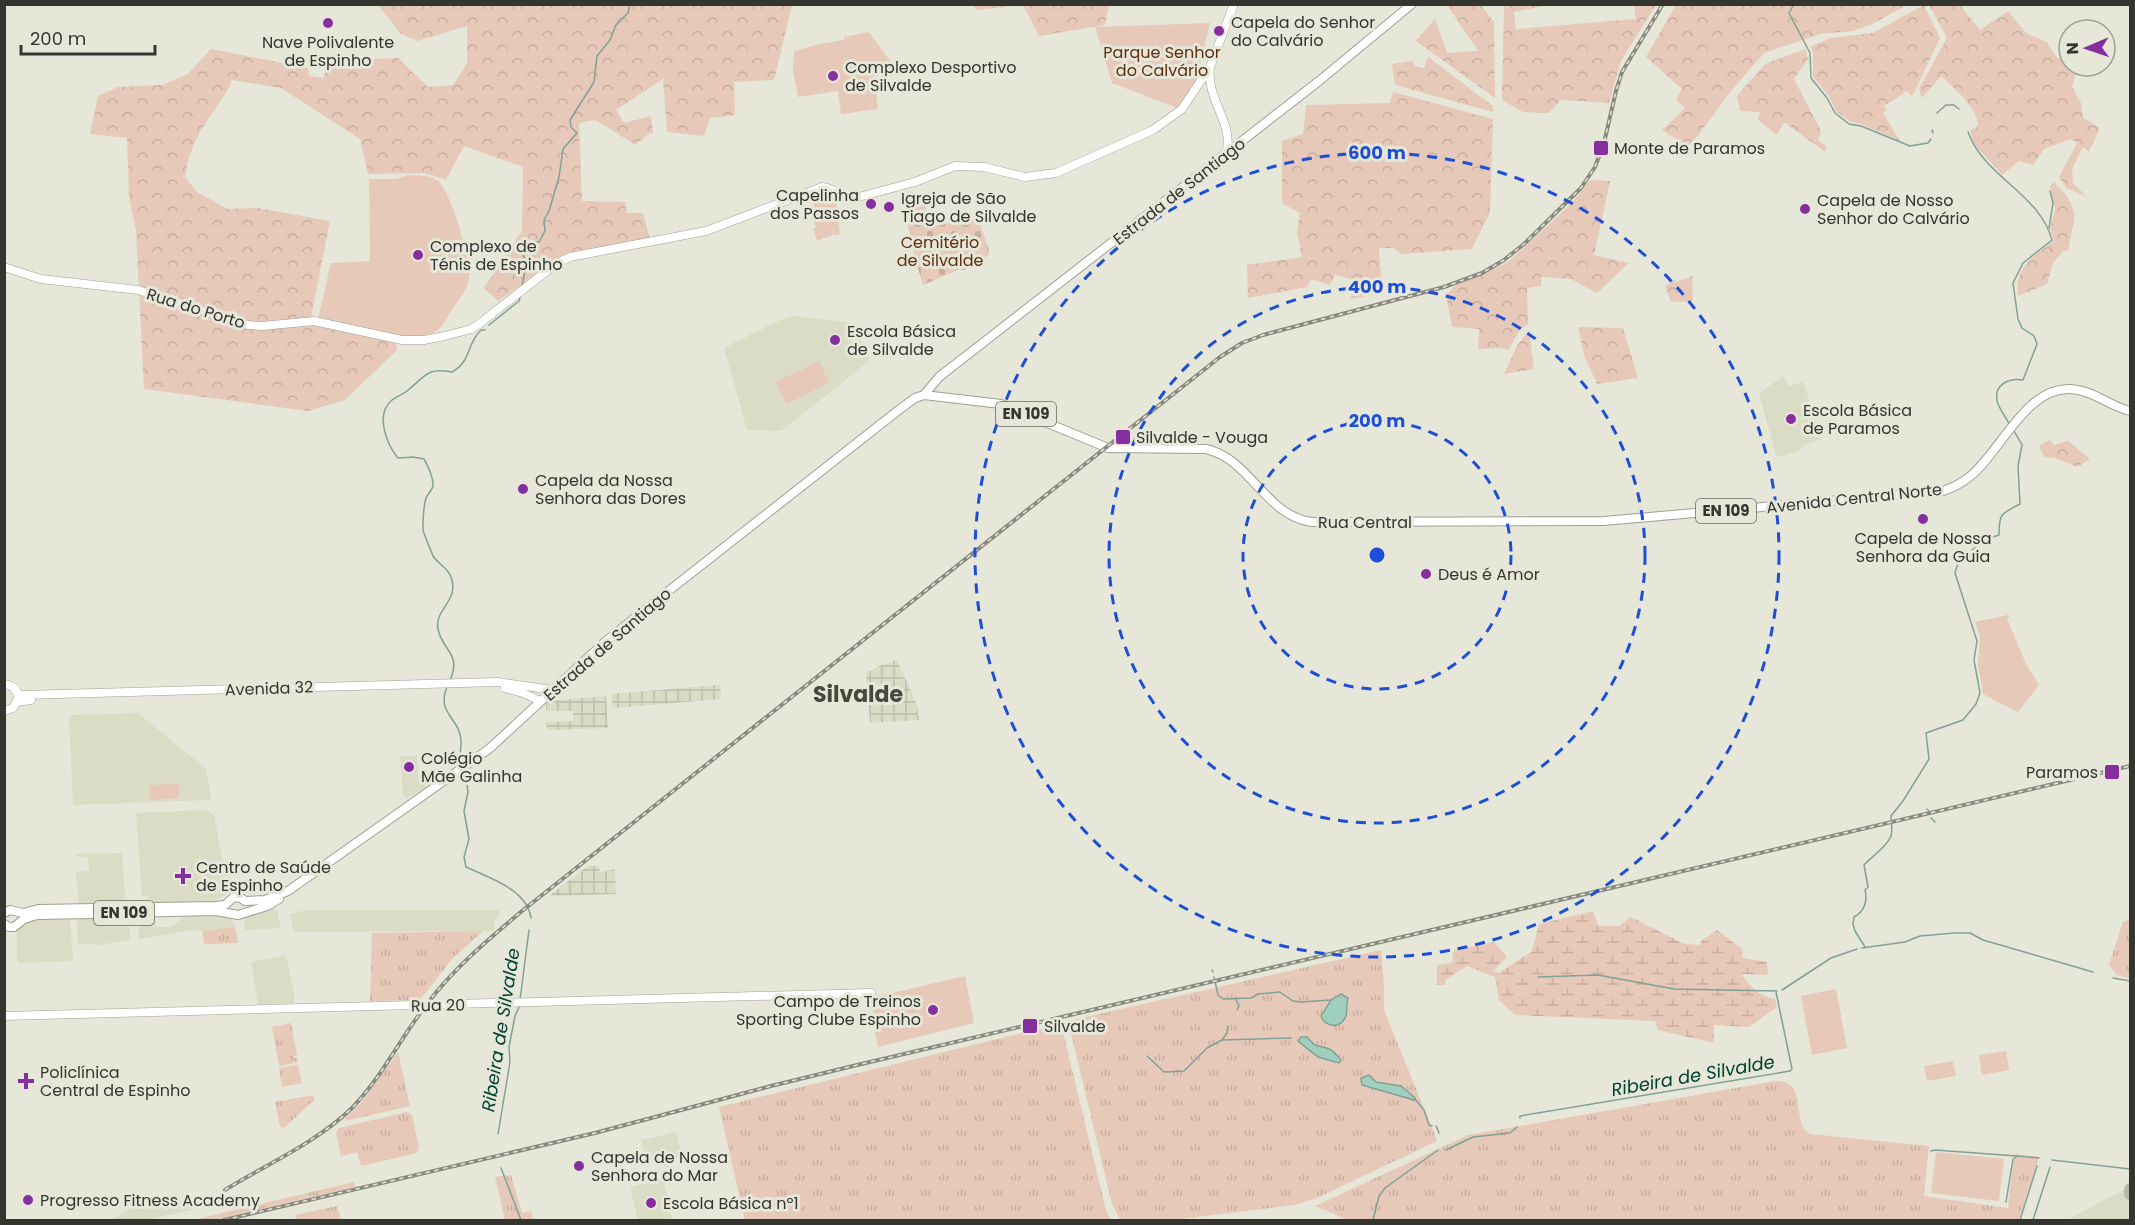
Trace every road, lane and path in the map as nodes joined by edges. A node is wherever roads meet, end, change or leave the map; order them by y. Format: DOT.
graph roads {
  1 [pos="1234,4"];
  2 [pos="1412,4"];
  3 [pos="1210,67"];
  4 [pos="1195,91"];
  5 [pos="1212,94"];
  6 [pos="1231,136"];
  7 [pos="1248,137"];
  8 [pos="1234,147"];
  9 [pos="1226,154"];
  10 [pos="4,267"];
  11 [pos="935,392"];
  12 [pos="2130,411"];
  13 [pos="1425,522"];
  14 [pos="4,684"];
  15 [pos="432,686"];
  16 [pos="519,688"];
  17 [pos="553,690"];
  18 [pos="17,693"];
  19 [pos="540,701"];
  20 [pos="17,702"];
  21 [pos="4,711"];
  22 [pos="528,712"];
  23 [pos="286,893"];
  24 [pos="244,901"];
  25 [pos="229,902"];
  26 [pos="230,912"];
  27 [pos="244,912"];
  28 [pos="5,913"];
  29 [pos="19,917"];
  30 [pos="4,924"];
  31 [pos="871,993"];
  32 [pos="4,1016"];
  1 -- 3 [label="main road"];
  2 -- 7 [label="main road, Estrada de Santiago"];
  3 -- 4 [label="main road"];
  3 -- 5 [label="main road"];
  4 -- 5 [label="main road"];
  4 -- 10 [label="main road, Rua do Porto"];
  5 -- 6 [label="main road"];
  6 -- 7 [label="main road"];
  6 -- 8 [label="main road"];
  6 -- 9 [label="main road"];
  7 -- 8 [label="main road, Estrada de Santiago"];
  8 -- 9 [label="main road, Estrada de Santiago"];
  9 -- 11 [label="main road, Estrada de Santiago"];
  11 -- 13 [label="main road, Rua Central / EN 109"];
  11 -- 17 [label="main road, Estrada de Santiago"];
  12 -- 13 [label="main road, Avenida Central Norte / EN 109"];
  14 -- 18 [label="main road"];
  15 -- 16 [label="main road, Avenida 32"];
  15 -- 18 [label="main road, Avenida 32"];
  15 -- 20 [label="main road, Avenida 32"];
  16 -- 17 [label="main road, Avenida 32"];
  16 -- 19 [label="main road, Avenida 32"];
  16 -- 22 [label="main road"];
  17 -- 19 [label="main road, Estrada de Santiago"];
  18 -- 20 [label="main road"];
  19 -- 22 [label="main road, Estrada de Santiago"];
  20 -- 21 [label="main road"];
  22 -- 23 [label="main road, Estrada de Santiago"];
  23 -- 24 [label="main road, Estrada de Santiago / EN 109"];
  23 -- 27 [label="main road, EN 109"];
  24 -- 25 [label="main road, EN 109"];
  24 -- 27 [label="main road"];
  25 -- 26 [label="main road"];
  25 -- 29 [label="main road, EN 109"];
  26 -- 27 [label="main road, EN 109"];
  26 -- 29 [label="main road, EN 109"];
  28 -- 29 [label="main road, EN 109"];
  29 -- 30 [label="main road, EN 109"];
  31 -- 32 [label="main road, Rua 20"];
}
